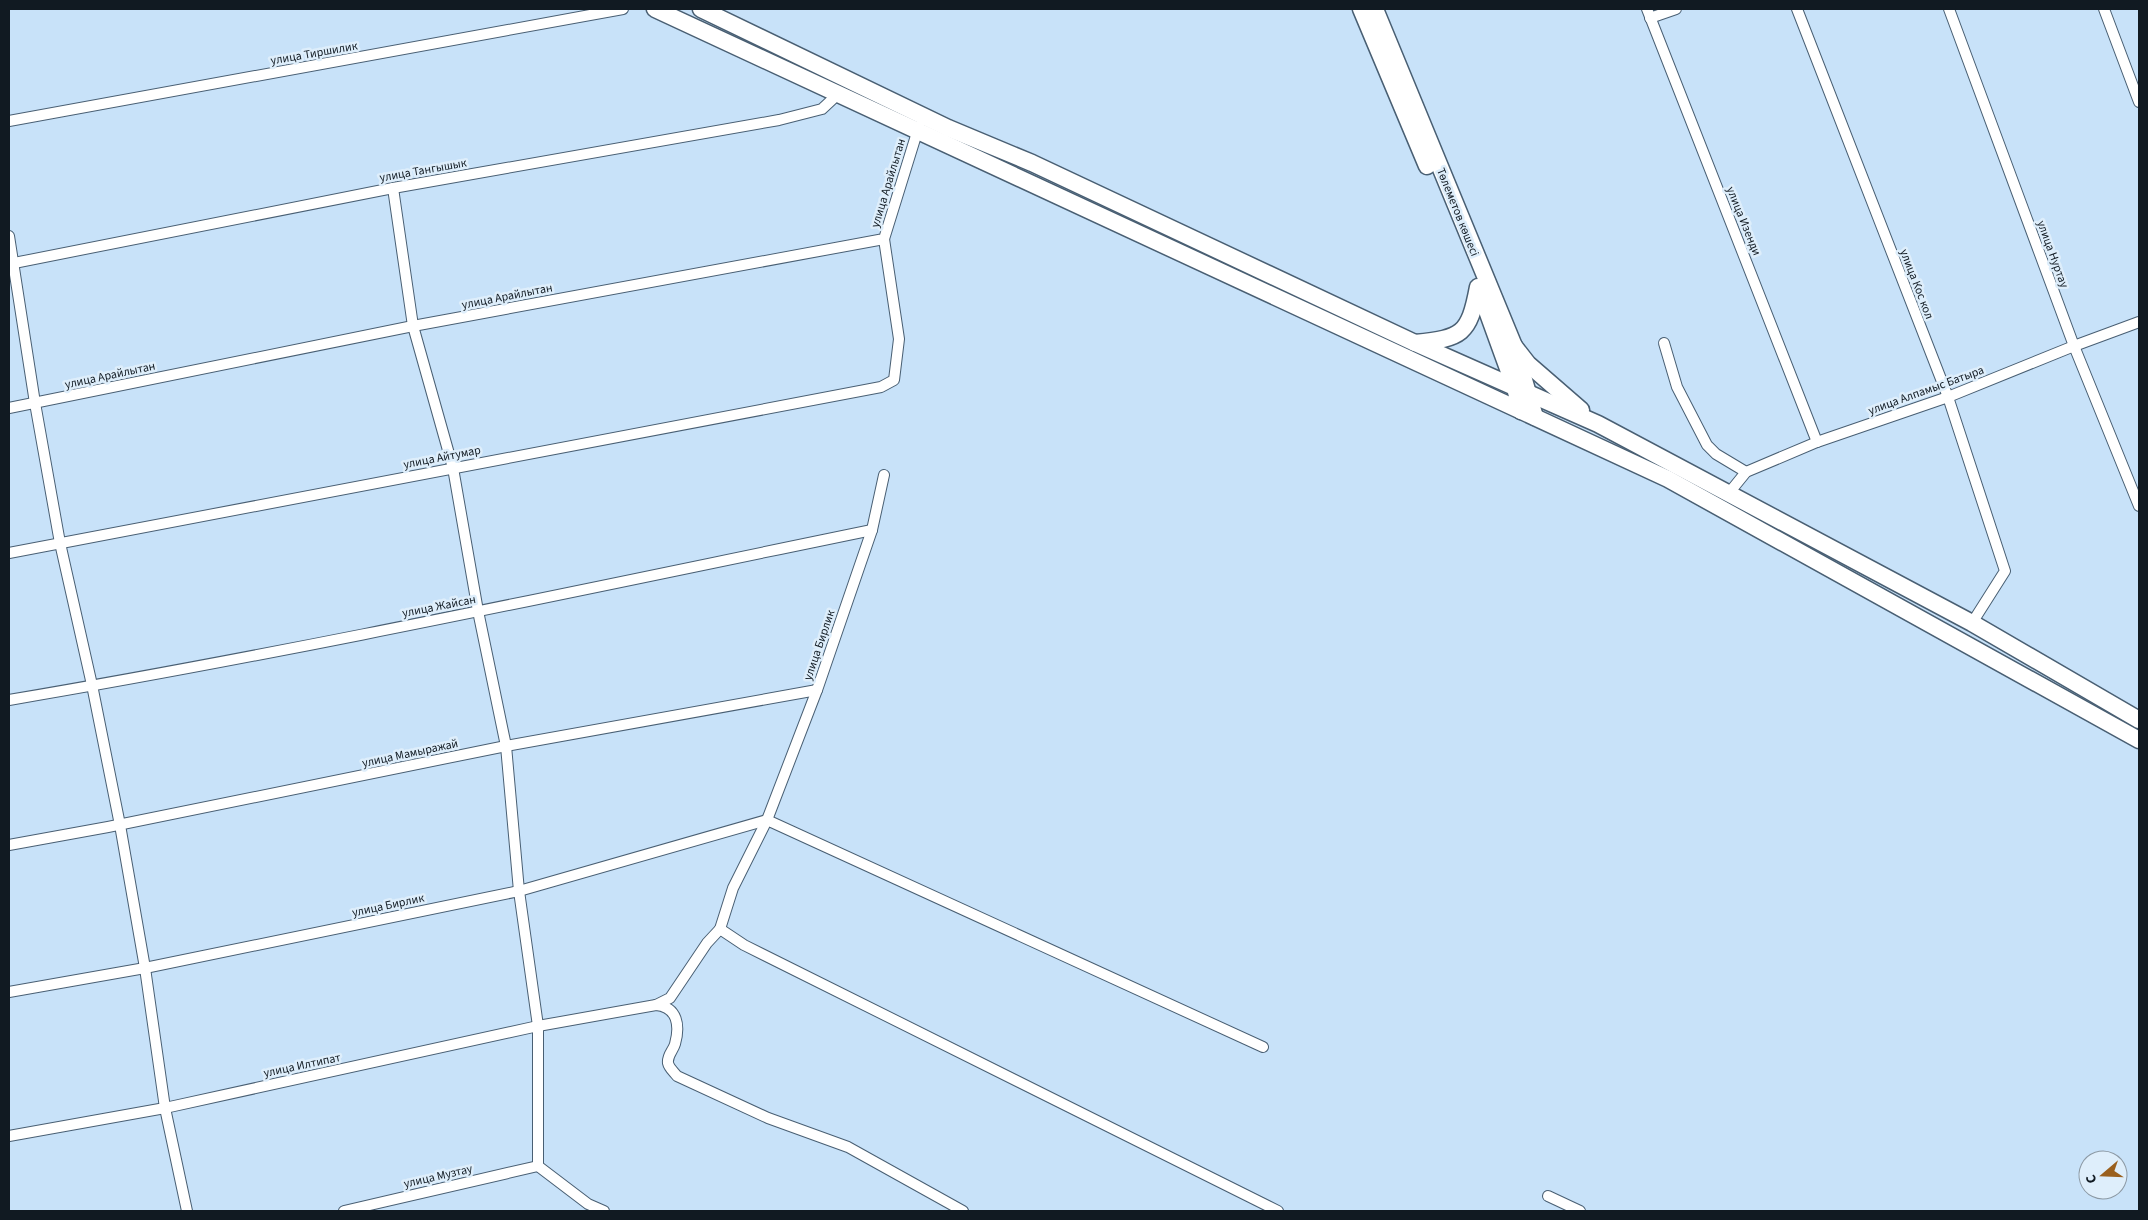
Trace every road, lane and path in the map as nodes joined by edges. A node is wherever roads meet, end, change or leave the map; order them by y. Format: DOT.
graph roads {
  1 [pos="623,9"];
  2 [pos="655,9"];
  3 [pos="701,9"];
  4 [pos="1361,9"];
  5 [pos="1374,9"];
  6 [pos="1676,9"];
  7 [pos="1797,9"];
  8 [pos="1949,9"];
  9 [pos="2104,9"];
  10 [pos="1648,13"];
  11 [pos="837,95"];
  12 [pos="2139,102"];
  13 [pos="922,115"];
  14 [pos="9,121"];
  15 [pos="917,132"];
  16 [pos="393,188"];
  17 [pos="9,236"];
  18 [pos="884,239"];
  19 [pos="11,263"];
  20 [pos="1478,287"];
  21 [pos="2139,322"];
  22 [pos="413,326"];
  23 [pos="1415,343"];
  24 [pos="1664,343"];
  25 [pos="1514,346"];
  26 [pos="2074,346"];
  27 [pos="1522,391"];
  28 [pos="1948,397"];
  29 [pos="35,403"];
  30 [pos="9,408"];
  31 [pos="1528,414"];
  32 [pos="1598,424"];
  33 [pos="1817,442"];
  34 [pos="453,468"];
  35 [pos="1746,472"];
  36 [pos="884,475"];
  37 [pos="1729,493"];
  38 [pos="2139,506"];
  39 [pos="872,530"];
  40 [pos="60,543"];
  41 [pos="9,553"];
  42 [pos="478,611"];
  43 [pos="1972,623"];
  44 [pos="92,686"];
  45 [pos="817,690"];
  46 [pos="9,700"];
  47 [pos="2139,720"];
  48 [pos="2139,740"];
  49 [pos="506,746"];
  50 [pos="767,820"];
  51 [pos="120,825"];
  52 [pos="9,845"];
  53 [pos="520,891"];
  54 [pos="720,929"];
  55 [pos="145,968"];
  56 [pos="9,992"];
  57 [pos="656,1005"];
  58 [pos="538,1026"];
  59 [pos="1263,1047"];
  60 [pos="165,1108"];
  61 [pos="9,1136"];
  62 [pos="538,1166"];
  63 [pos="1548,1196"];
  64 [pos="187,1211"];
  65 [pos="344,1211"];
  66 [pos="604,1211"];
  67 [pos="963,1211"];
  68 [pos="1278,1211"];
  69 [pos="1580,1211"];
  1 -- 14 [label="street, улица Тиршилик"];
  2 -- 11 [label="main road"];
  3 -- 13 [label="main road"];
  4 -- 20 [label="main road, Төлеметов көшесі"];
  5 -- 25 [label="main road, Төлеметов көшесі"];
  6 -- 10 [label="street"];
  7 -- 28 [label="street, улица Кос кол"];
  8 -- 26 [label="street, улица Нуртау"];
  9 -- 12 [label="street"];
  10 -- 33 [label="street, улица Изенди"];
  11 -- 15 [label="main road"];
  11 -- 16 [label="street, улица Тангышык"];
  13 -- 15 [label="street, улица Арайлытан"];
  13 -- 23 [label="main road"];
  15 -- 18 [label="street, улица Арайлытан"];
  15 -- 31 [label="main road"];
  16 -- 19 [label="street, улица Тангышык"];
  16 -- 22 [label="street"];
  17 -- 19 [label="street"];
  18 -- 22 [label="street, улица Арайлытан"];
  18 -- 34 [label="street, улица Айтумар"];
  19 -- 29 [label="street"];
  20 -- 23 [label="main road"];
  20 -- 27 [label="main road, Төлеметов көшесі"];
  21 -- 26 [label="street, улица Алпамыс Батыра"];
  22 -- 29 [label="street, улица Арайлытан"];
  22 -- 34 [label="street"];
  23 -- 27 [label="main road"];
  24 -- 35 [label="street"];
  25 -- 27 [label="main road, Төлеметов көшесі"];
  25 -- 32 [label="main road"];
  26 -- 28 [label="street, улица Алпамыс Батыра"];
  26 -- 38 [label="street, улица Нуртау"];
  27 -- 31 [label="main road, Төлеметов көшесі"];
  27 -- 32 [label="main road"];
  28 -- 33 [label="street, улица Алпамыс Батыра"];
  28 -- 43 [label="street, улица Кос кол"];
  29 -- 30 [label="street, улица Арайлытан"];
  29 -- 40 [label="street"];
  31 -- 48 [label="main road"];
  32 -- 37 [label="main road"];
  33 -- 35 [label="street, улица Алпамыс Батыра"];
  34 -- 40 [label="street, улица Айтумар"];
  34 -- 42 [label="street"];
  35 -- 37 [label="street, улица Алпамыс Батыра"];
  36 -- 39 [label="street, улица Бирлик"];
  37 -- 43 [label="main road"];
  39 -- 42 [label="street, улица Жайсан"];
  39 -- 45 [label="street, улица Бирлик"];
  40 -- 41 [label="street, улица Айтумар"];
  40 -- 44 [label="street"];
  42 -- 44 [label="street, улица Жайсан"];
  42 -- 49 [label="street"];
  43 -- 47 [label="main road"];
  44 -- 46 [label="street, улица Жайсан"];
  44 -- 51 [label="street"];
  45 -- 49 [label="street, улица Мамыражай"];
  45 -- 50 [label="street, улица Бирлик"];
  49 -- 51 [label="street, улица Мамыражай"];
  49 -- 53 [label="street"];
  50 -- 53 [label="street, улица Бирлик"];
  50 -- 54 [label="street, улица Бирлик"];
  50 -- 59 [label="street"];
  51 -- 52 [label="street, улица Мамыражай"];
  51 -- 55 [label="street"];
  53 -- 55 [label="street, улица Бирлик"];
  53 -- 58 [label="street"];
  54 -- 57 [label="street"];
  54 -- 68 [label="street"];
  55 -- 56 [label="street, улица Бирлик"];
  55 -- 60 [label="street"];
  57 -- 58 [label="street, улица Илтипат"];
  57 -- 67 [label="street"];
  58 -- 60 [label="street, улица Илтипат"];
  58 -- 62 [label="street"];
  60 -- 61 [label="street, улица Илтипат"];
  60 -- 64 [label="street"];
  62 -- 65 [label="street, улица Музтау"];
  62 -- 66 [label="street"];
  63 -- 69 [label="street"];
}
